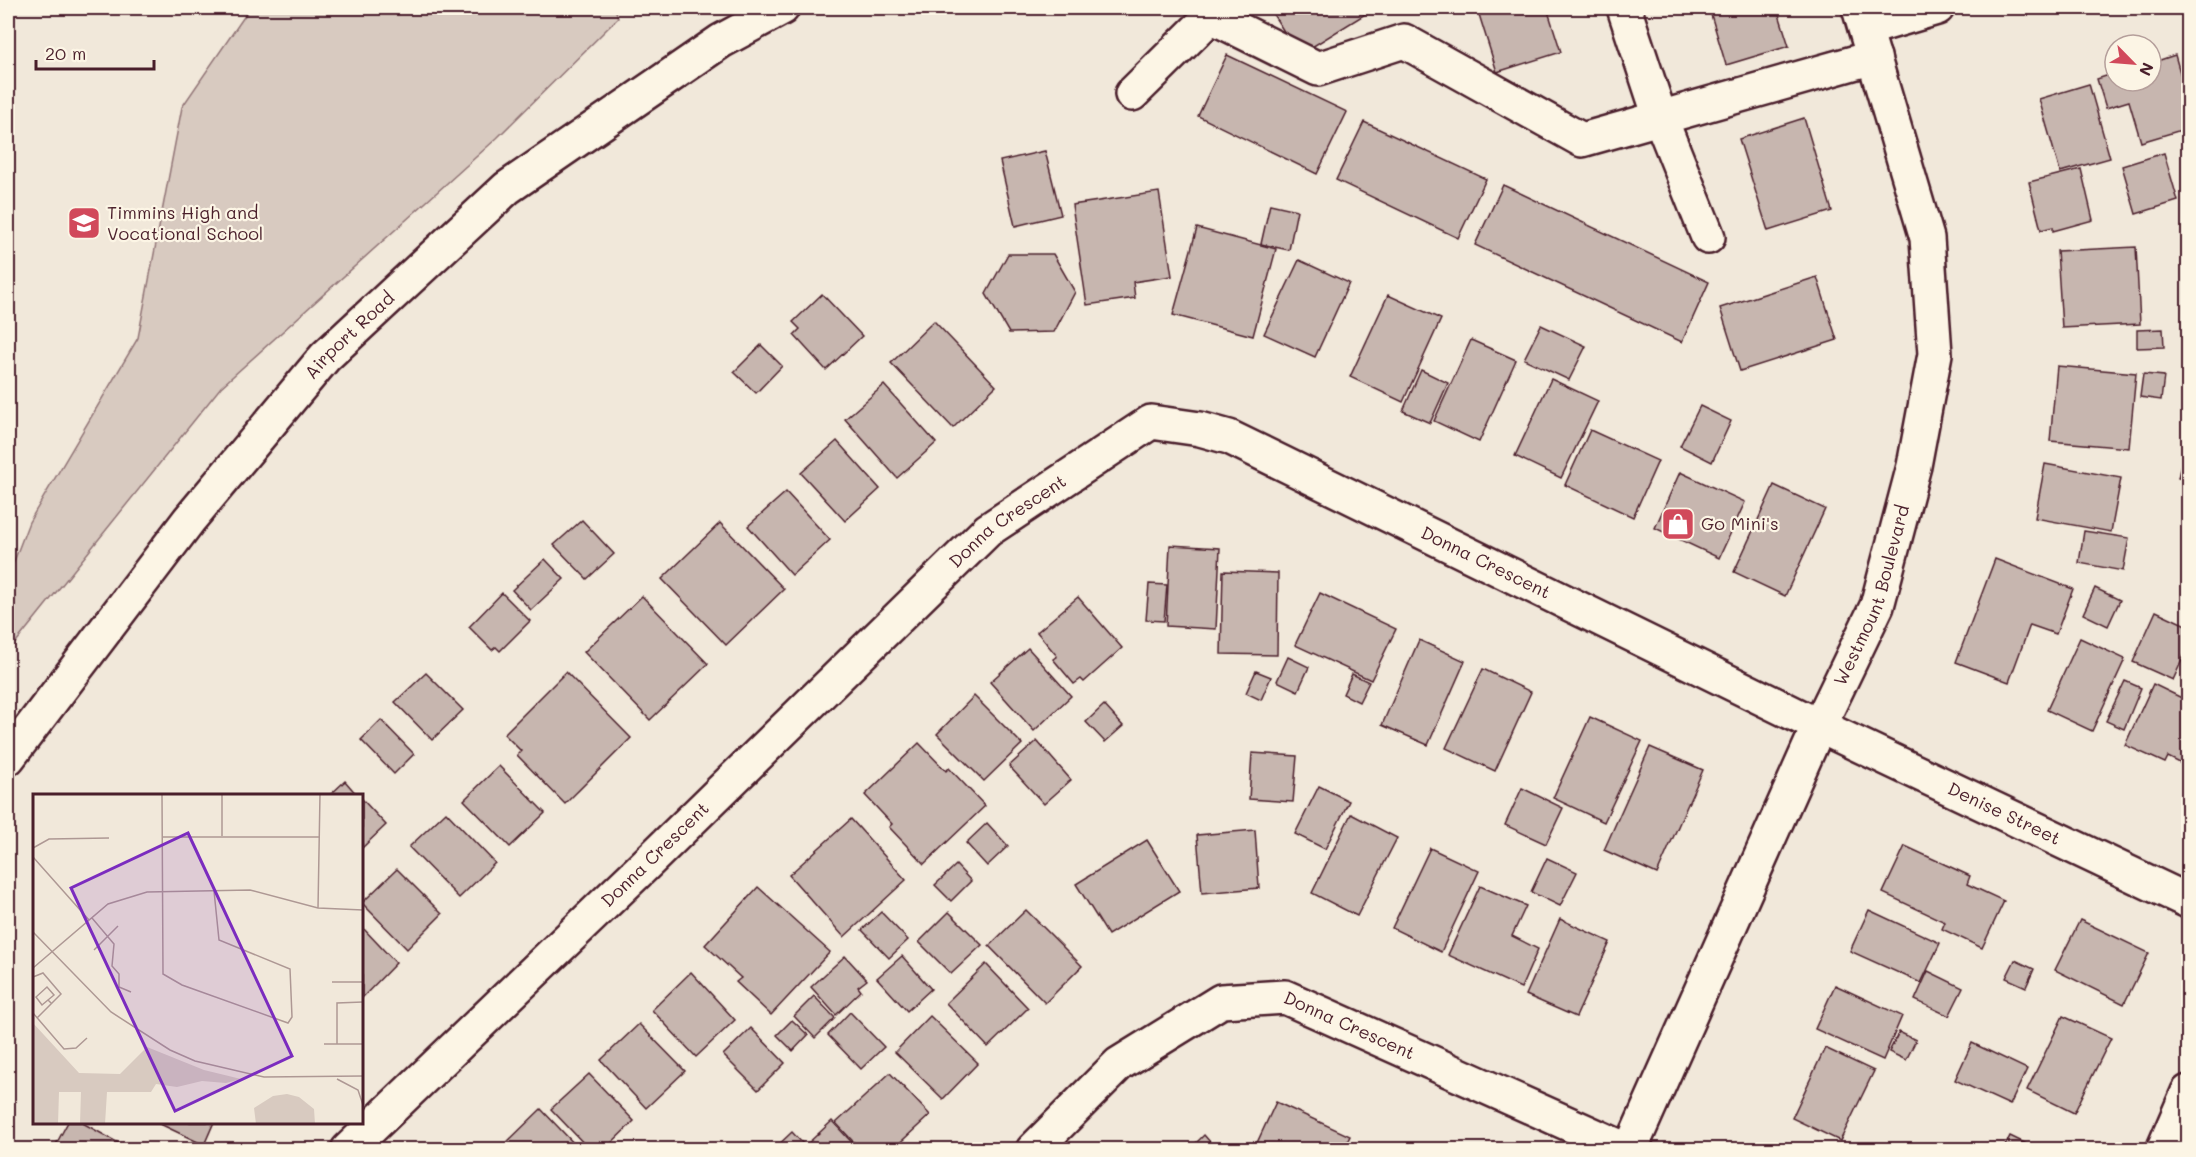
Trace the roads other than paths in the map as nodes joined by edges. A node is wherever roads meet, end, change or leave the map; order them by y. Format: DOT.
graph roads {
  1 [pos="782,8"];
  2 [pos="1624,8"];
  3 [pos="1937,8"];
  4 [pos="1866,31"];
  5 [pos="1132,94"];
  6 [pos="1660,117"];
  7 [pos="1708,237"];
  8 [pos="1819,726"];
  9 [pos="8,758"];
  10 [pos="2188,901"];
  11 [pos="2188,1092"];
  12 [pos="348,1149"];
  13 [pos="1033,1149"];
  14 [pos="1628,1149"];
  15 [pos="2163,1149"];
  1 -- 9 [label="street, Airport Road"];
  2 -- 6 [label="street"];
  3 -- 4 [label="street"];
  4 -- 6 [label="street"];
  4 -- 8 [label="street, Westmount Boulevard"];
  5 -- 6 [label="street"];
  6 -- 7 [label="street"];
  8 -- 10 [label="street, Denise Street"];
  8 -- 12 [label="street, Donna Crescent"];
  8 -- 14 [label="street, Westmount Boulevard"];
  11 -- 15 [label="street"];
  13 -- 14 [label="street, Donna Crescent"];
}
